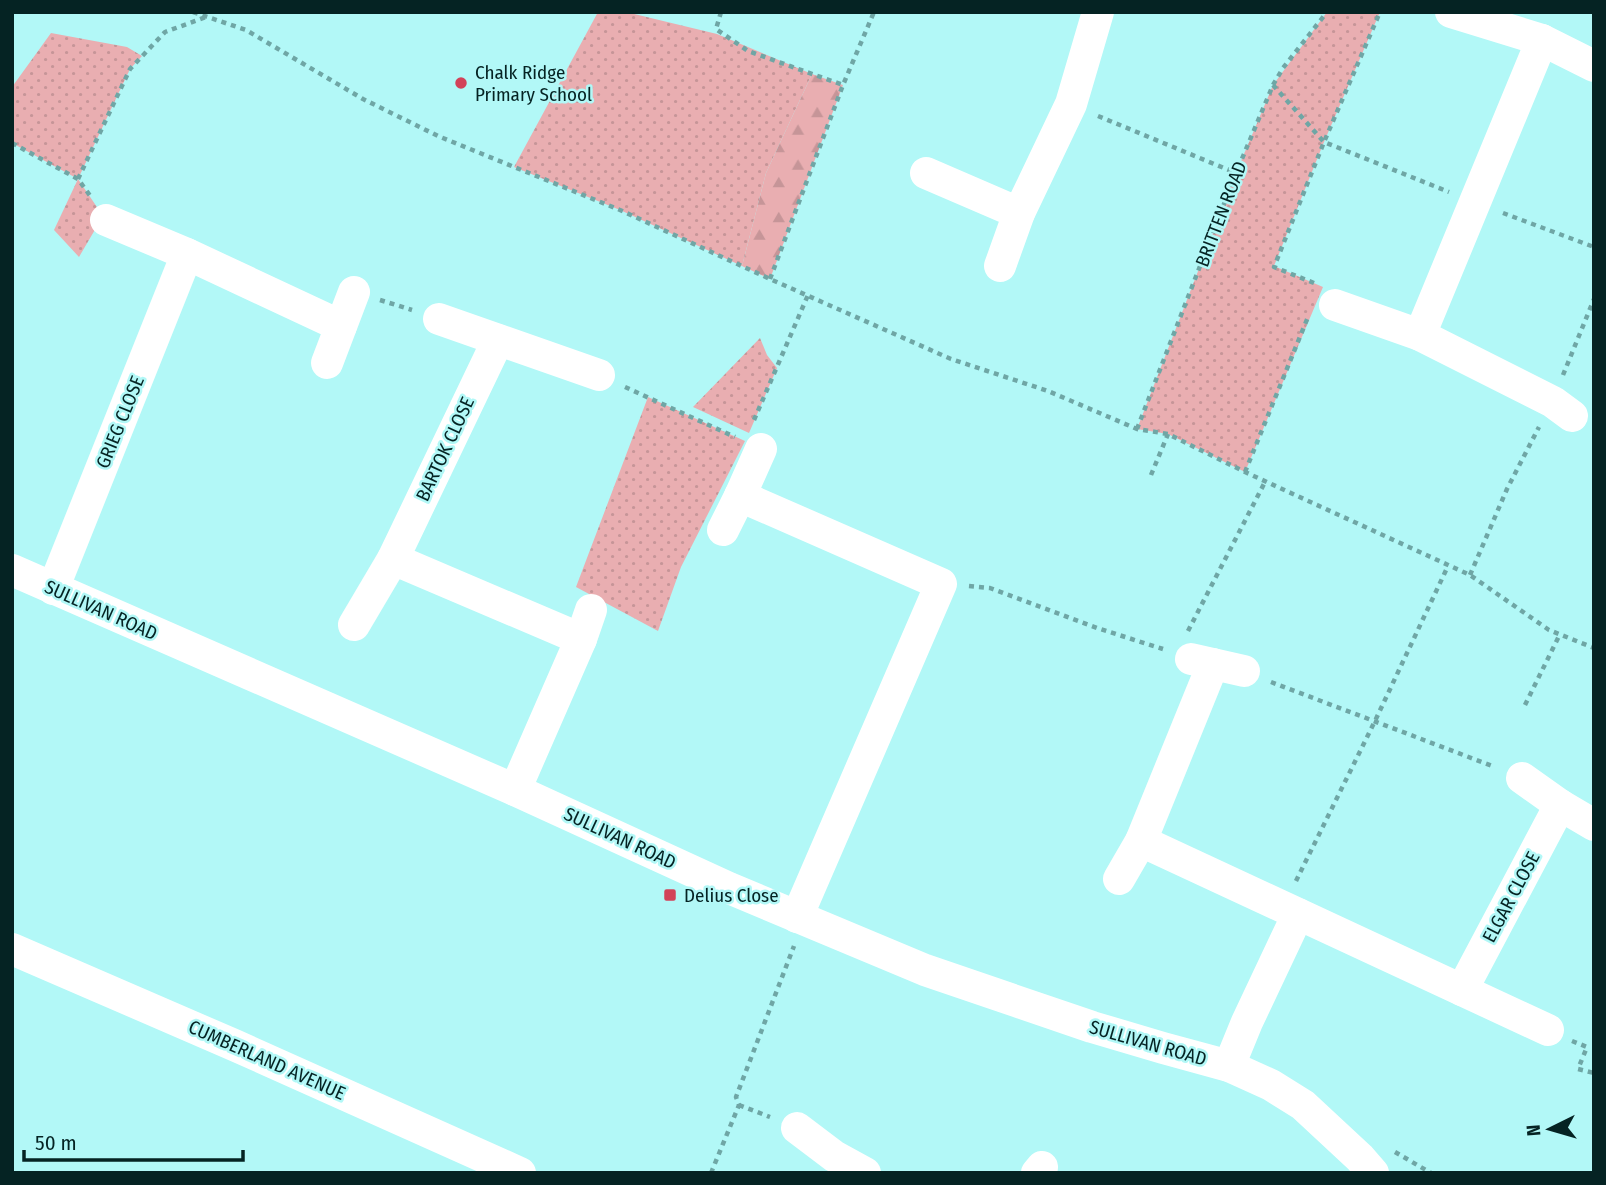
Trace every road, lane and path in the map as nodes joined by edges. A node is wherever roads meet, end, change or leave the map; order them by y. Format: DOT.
graph roads {
  1 [pos="193,12"];
  2 [pos="721,12"];
  3 [pos="874,12"];
  4 [pos="1098,12"];
  5 [pos="1327,12"];
  6 [pos="1380,12"];
  7 [pos="1451,12"];
  8 [pos="206,17"];
  9 [pos="1542,40"];
  10 [pos="1594,66"];
  11 [pos="843,85"];
  12 [pos="1273,85"];
  13 [pos="1071,104"];
  14 [pos="1324,142"];
  15 [pos="12,143"];
  16 [pos="926,173"];
  17 [pos="1236,173"];
  18 [pos="78,179"];
  19 [pos="1474,202"];
  20 [pos="1019,213"];
  21 [pos="106,220"];
  22 [pos="1594,247"];
  23 [pos="187,254"];
  24 [pos="1000,266"];
  25 [pos="770,279"];
  26 [pos="354,292"];
  27 [pos="808,295"];
  28 [pos="1594,299"];
  29 [pos="1322,302"];
  30 [pos="439,319"];
  31 [pos="341,326"];
  32 [pos="1420,335"];
  33 [pos="498,340"];
  34 [pos="327,363"];
  35 [pos="599,375"];
  36 [pos="1562,409"];
  37 [pos="1137,429"];
  38 [pos="1168,434"];
  39 [pos="753,445"];
  40 [pos="1245,472"];
  41 [pos="1151,475"];
  42 [pos="1266,480"];
  43 [pos="740,496"];
  44 [pos="723,530"];
  45 [pos="393,559"];
  46 [pos="1448,566"];
  47 [pos="12,570"];
  48 [pos="1470,575"];
  49 [pos="942,584"];
  50 [pos="53,589"];
  51 [pos="592,610"];
  52 [pos="354,625"];
  53 [pos="1560,634"];
  54 [pos="581,639"];
  55 [pos="1594,648"];
  56 [pos="1194,659"];
  57 [pos="1244,671"];
  58 [pos="1525,705"];
  59 [pos="1375,721"];
  60 [pos="1522,778"];
  61 [pos="515,790"];
  62 [pos="1560,805"];
  63 [pos="1594,824"];
  64 [pos="1141,841"];
  65 [pos="1119,879"];
  66 [pos="1291,910"];
  67 [pos="796,931"];
  68 [pos="12,949"];
  69 [pos="1462,990"];
  70 [pos="1548,1030"];
  71 [pos="1229,1066"];
  72 [pos="1594,1073"];
  73 [pos="797,1128"];
  74 [pos="1380,1160"];
  75 [pos="829,1164"];
  76 [pos="520,1173"];
  77 [pos="711,1173"];
  78 [pos="865,1173"];
  79 [pos="1431,1173"];
  1 -- 8 [label="path"];
  2 -- 11 [label="path"];
  3 -- 11 [label="path"];
  4 -- 13 [label="street"];
  5 -- 12 [label="path, BRITTEN ROAD"];
  6 -- 14 [label="path"];
  7 -- 9 [label="street"];
  8 -- 18 [label="path"];
  8 -- 25 [label="path"];
  9 -- 10 [label="street"];
  9 -- 19 [label="street"];
  11 -- 25 [label="path"];
  12 -- 14 [label="path"];
  12 -- 17 [label="path, BRITTEN ROAD"];
  13 -- 17 [label="path"];
  13 -- 20 [label="street"];
  14 -- 19 [label="path"];
  14 -- 29 [label="path"];
  15 -- 18 [label="path"];
  16 -- 20 [label="street"];
  17 -- 37 [label="path, BRITTEN ROAD"];
  18 -- 21 [label="path"];
  19 -- 22 [label="path"];
  19 -- 32 [label="street"];
  20 -- 24 [label="street"];
  21 -- 23 [label="street"];
  23 -- 31 [label="street"];
  23 -- 50 [label="street, GRIEG CLOSE"];
  25 -- 27 [label="path"];
  26 -- 30 [label="path"];
  26 -- 31 [label="street"];
  27 -- 37 [label="path"];
  27 -- 39 [label="path"];
  28 -- 36 [label="path"];
  29 -- 32 [label="street"];
  29 -- 40 [label="path"];
  30 -- 33 [label="street"];
  31 -- 34 [label="street"];
  32 -- 36 [label="street"];
  33 -- 35 [label="street"];
  33 -- 45 [label="street, BARTOK CLOSE"];
  35 -- 39 [label="path"];
  36 -- 48 [label="path"];
  37 -- 38 [label="path"];
  38 -- 40 [label="path"];
  38 -- 41 [label="path"];
  39 -- 43 [label="street"];
  40 -- 42 [label="path"];
  42 -- 46 [label="path"];
  42 -- 56 [label="path"];
  43 -- 44 [label="street"];
  43 -- 49 [label="street"];
  45 -- 52 [label="street, BARTOK CLOSE"];
  45 -- 54 [label="street"];
  46 -- 48 [label="path"];
  46 -- 59 [label="path"];
  47 -- 50 [label="street, SULLIVAN ROAD"];
  48 -- 53 [label="path"];
  49 -- 56 [label="path"];
  49 -- 67 [label="street"];
  50 -- 61 [label="street, SULLIVAN ROAD"];
  51 -- 54 [label="street"];
  53 -- 55 [label="path"];
  53 -- 58 [label="path"];
  54 -- 61 [label="street"];
  56 -- 57 [label="street"];
  56 -- 64 [label="street"];
  57 -- 59 [label="path"];
  59 -- 60 [label="path"];
  59 -- 66 [label="path"];
  60 -- 62 [label="street"];
  61 -- 67 [label="street, SULLIVAN ROAD"];
  62 -- 63 [label="street"];
  62 -- 69 [label="street, ELGAR CLOSE"];
  64 -- 65 [label="street"];
  64 -- 66 [label="street"];
  66 -- 69 [label="street"];
  66 -- 71 [label="street"];
  67 -- 71 [label="street, SULLIVAN ROAD"];
  67 -- 77 [label="path"];
  68 -- 76 [label="street, CUMBERLAND AVENUE"];
  69 -- 70 [label="street"];
  70 -- 72 [label="path"];
  71 -- 74 [label="street, SULLIVAN ROAD"];
  73 -- 75 [label="street"];
  74 -- 79 [label="path"];
  75 -- 78 [label="street"];
}
